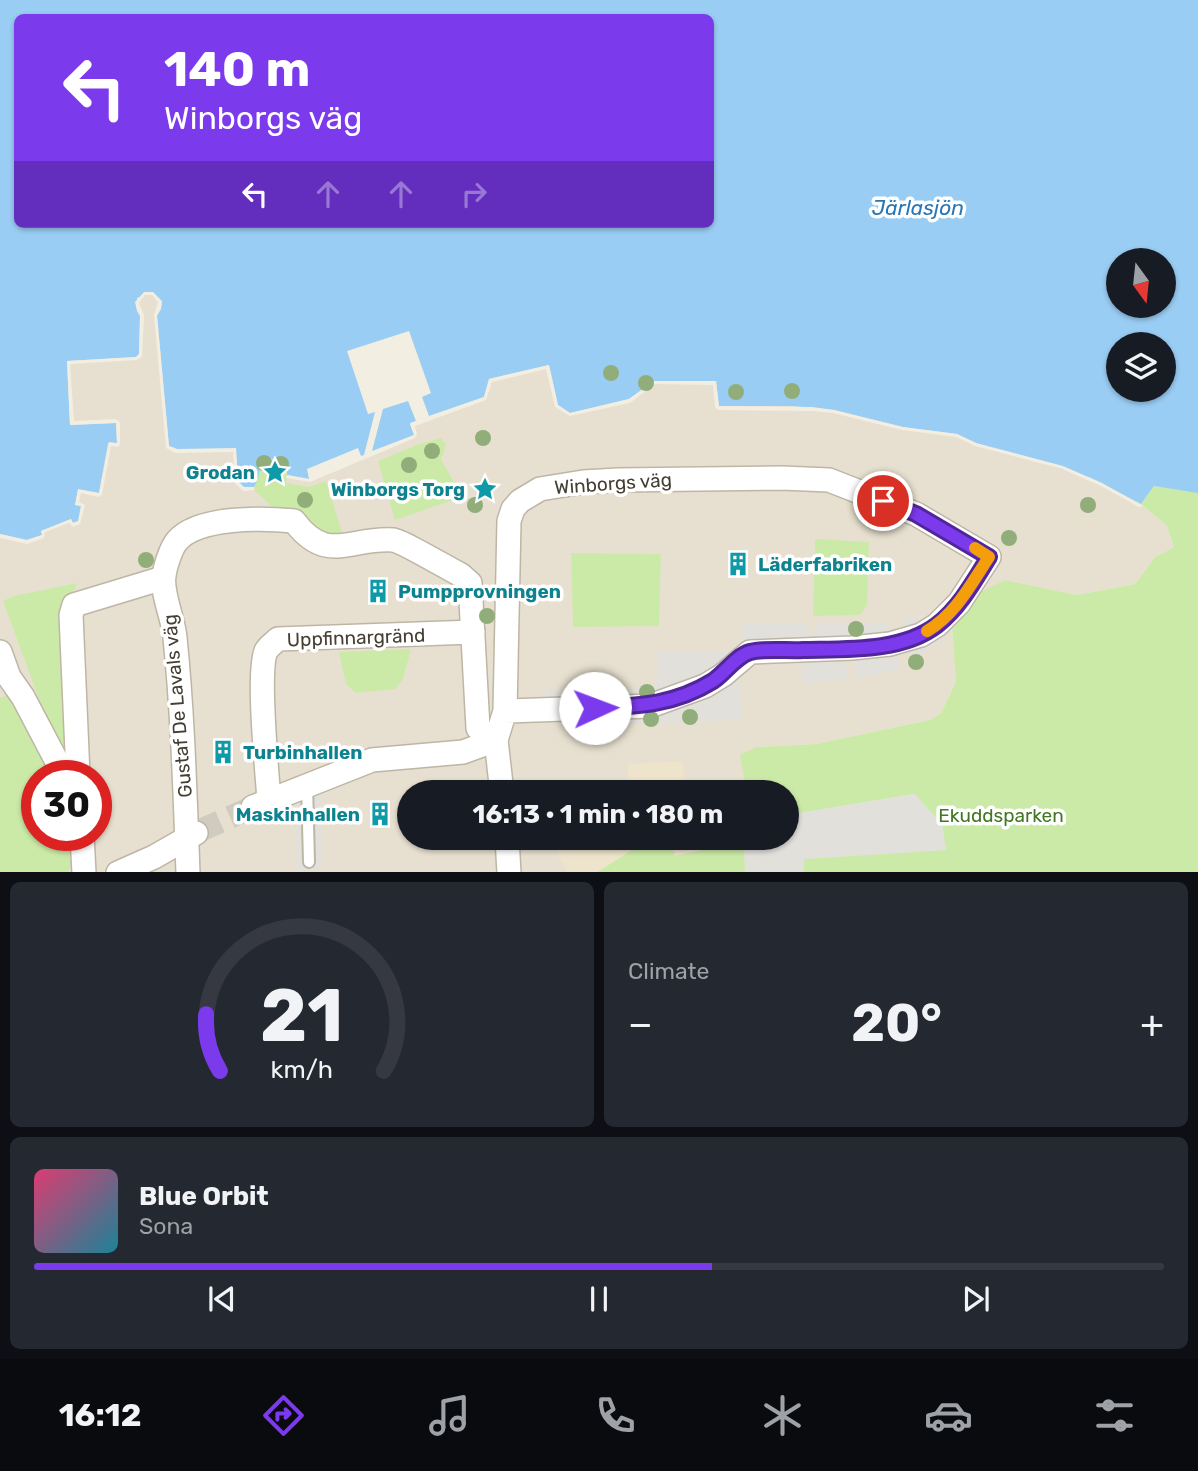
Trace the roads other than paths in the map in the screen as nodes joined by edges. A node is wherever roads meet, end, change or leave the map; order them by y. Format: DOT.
graph roads {
  1 [pos="163,578"];
  2 [pos="473,632"];
  3 [pos="0,652"];
  4 [pos="5,679"];
  5 [pos="505,711"];
  6 [pos="496,740"];
  7 [pos="56,760"];
  8 [pos="77,760"];
  9 [pos="501,780"];
  10 [pos="307,784"];
  11 [pos="192,836"];
  12 [pos="508,850"];
  13 [pos="83,851"];
  14 [pos="309,862"];
  15 [pos="84,872"];
  16 [pos="120,872"];
  17 [pos="188,872"];
  18 [pos="509,872"];
  1 -- 2 [label="street"];
  1 -- 8 [label="street"];
  1 -- 11 [label="street, Gustaf De Lavals väg"];
  2 -- 6 [label="street"];
  2 -- 10 [label="street, Uppfinnargränd"];
  3 -- 4 [label="street"];
  4 -- 7 [label="street"];
  5 -- 5 [label="street, Winborgs väg"];
  5 -- 6 [label="street, Winborgs väg"];
  6 -- 9 [label="street, Winborgs väg"];
  6 -- 10 [label="street"];
  10 -- 14 [label="lane"];
  11 -- 16 [label="street"];
  11 -- 17 [label="street, Gustaf De Lavals väg"];
  12 -- 18 [label="street"];
  13 -- 15 [label="street"];
}
